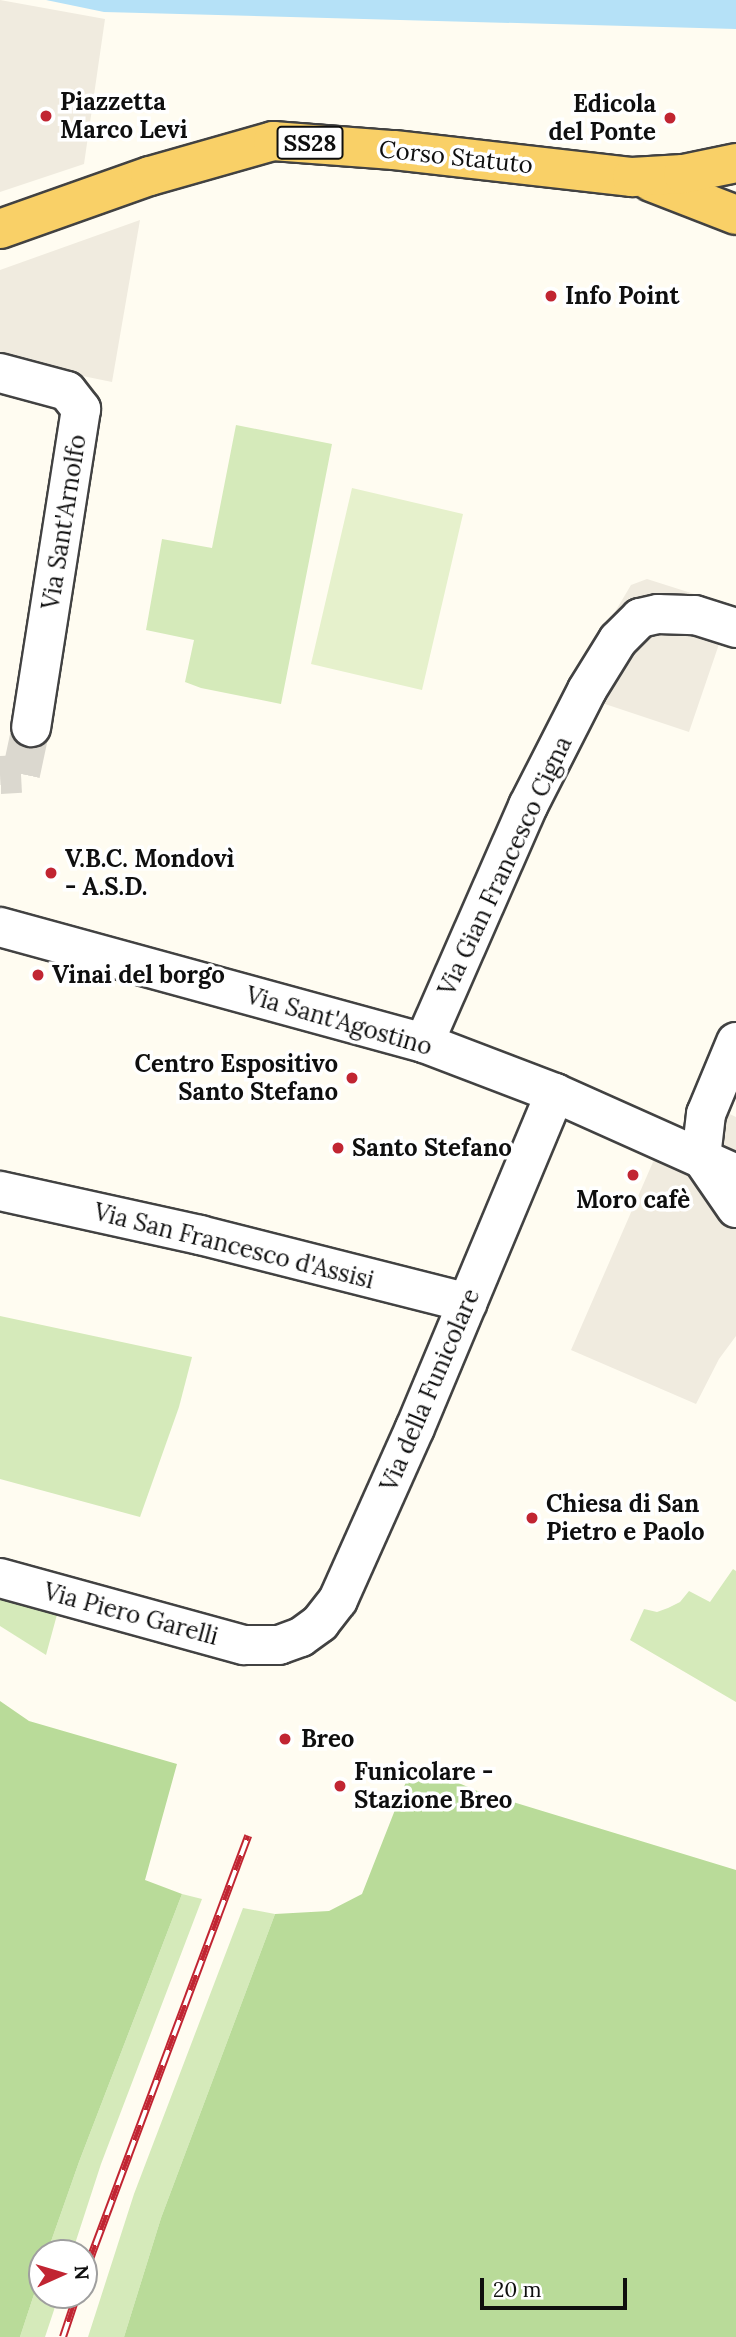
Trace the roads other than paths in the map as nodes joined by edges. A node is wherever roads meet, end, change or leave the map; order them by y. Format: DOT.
graph roads {
  1 [pos="736,163"];
  2 [pos="632,177"];
  3 [pos="736,215"];
  4 [pos="0,229"];
  5 [pos="0,373"];
  6 [pos="731,626"];
  7 [pos="31,727"];
  8 [pos="0,928"];
  9 [pos="424,1042"];
  10 [pos="736,1042"];
  11 [pos="555,1093"];
  12 [pos="685,1150"];
  13 [pos="736,1174"];
  14 [pos="0,1191"];
  15 [pos="736,1208"];
  16 [pos="468,1303"];
  17 [pos="0,1578"];
  18 [pos="263,1647"];
  1 -- 2 [label="main road, Corso Statuto / SS28"];
  2 -- 3 [label="main road, Corso Statuto / SS28"];
  2 -- 4 [label="main road, Corso Statuto / SS28"];
  5 -- 7 [label="street, Via Sant'Arnolfo"];
  6 -- 9 [label="street, Via Gian Francesco Cigna"];
  8 -- 9 [label="street, Via Sant'Agostino"];
  9 -- 11 [label="street, Via Sant'Agostino"];
  10 -- 12 [label="street"];
  11 -- 12 [label="street, Via Sant'Agostino"];
  11 -- 16 [label="street, Via della Funicolare"];
  12 -- 13 [label="street, Via Sant'Agostino"];
  12 -- 15 [label="street"];
  14 -- 16 [label="street, Via San Francesco d'Assisi"];
  16 -- 18 [label="street, Via della Funicolare"];
  17 -- 18 [label="street, Via Piero Garelli"];
}
